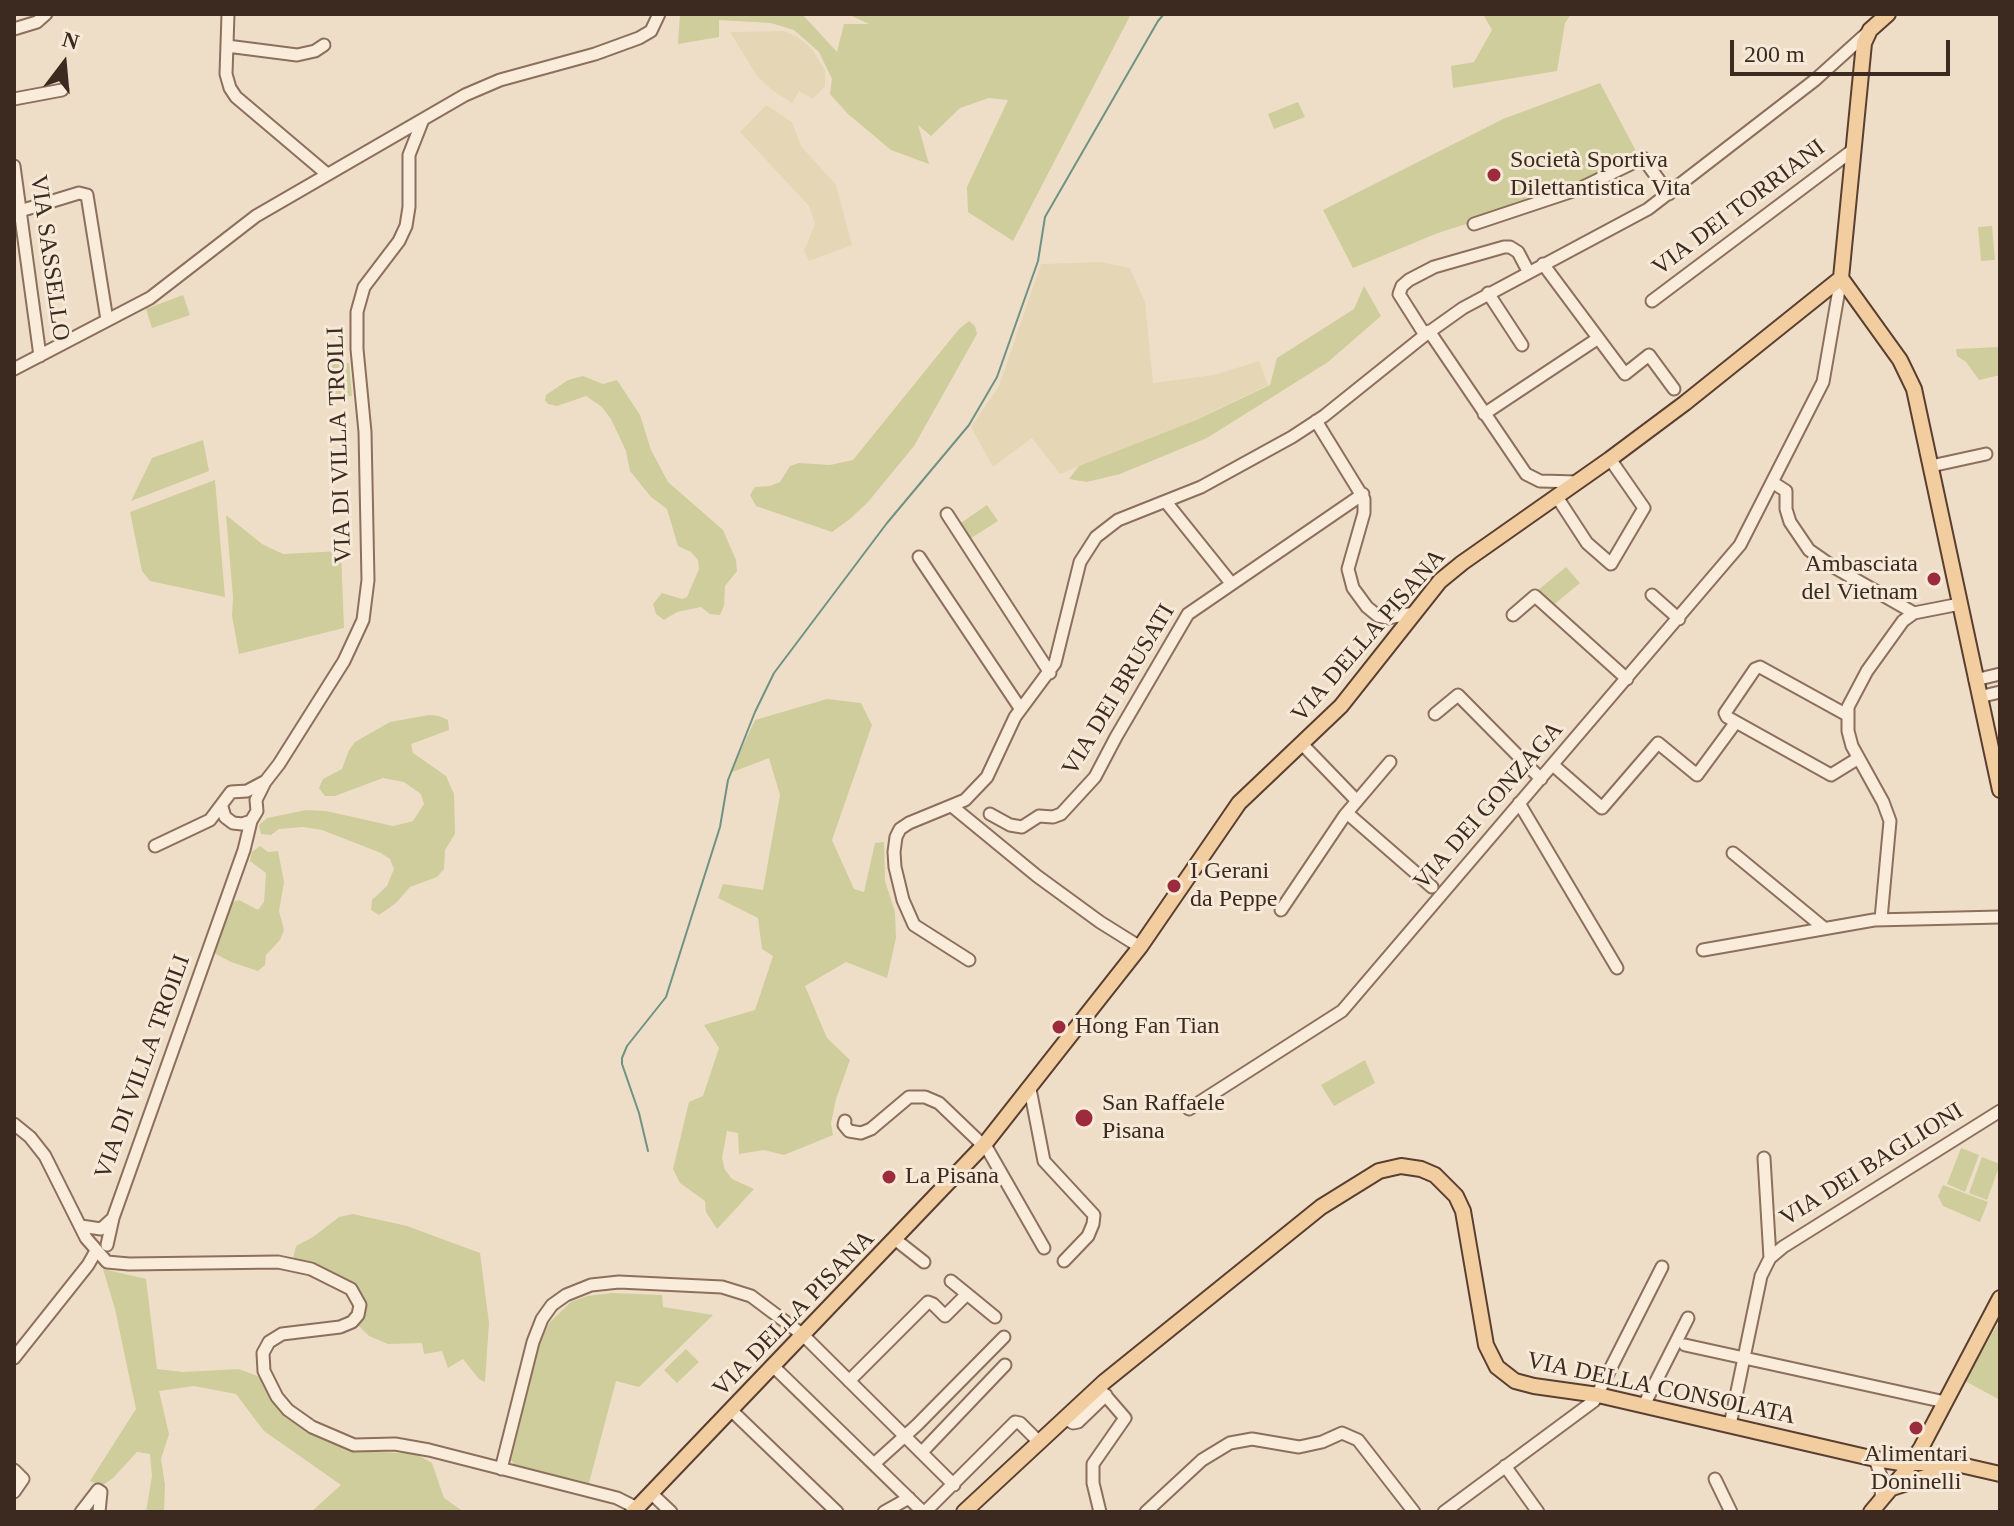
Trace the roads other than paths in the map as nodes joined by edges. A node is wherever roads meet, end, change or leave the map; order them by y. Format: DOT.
graph roads {
  1 [pos="46,14"];
  2 [pos="228,14"];
  3 [pos="659,14"];
  4 [pos="1885,15"];
  5 [pos="14,29"];
  6 [pos="1870,30"];
  7 [pos="324,45"];
  8 [pos="227,46"];
  9 [pos="62,90"];
  10 [pos="14,99"];
  11 [pos="422,122"];
  12 [pos="1853,150"];
  13 [pos="14,166"];
  14 [pos="327,174"];
  15 [pos="1669,194"];
  16 [pos="20,211"];
  17 [pos="1474,224"];
  18 [pos="1543,264"];
  19 [pos="1528,271"];
  20 [pos="1841,278"];
  21 [pos="1488,293"];
  22 [pos="1652,301"];
  23 [pos="107,320"];
  24 [pos="1427,333"];
  25 [pos="1597,339"];
  26 [pos="1522,345"];
  27 [pos="40,356"];
  28 [pos="14,369"];
  29 [pos="1674,389"];
  30 [pos="1484,414"];
  31 [pos="1316,421"];
  32 [pos="1986,454"];
  33 [pos="1610,459"];
  34 [pos="1931,466"];
  35 [pos="1578,482"];
  36 [pos="1772,482"];
  37 [pos="1363,494"];
  38 [pos="1557,497"];
  39 [pos="1166,502"];
  40 [pos="947,514"];
  41 [pos="919,557"];
  42 [pos="1231,583"];
  43 [pos="1652,595"];
  44 [pos="1960,604"];
  45 [pos="1414,613"];
  46 [pos="1914,613"];
  47 [pos="1513,615"];
  48 [pos="1679,619"];
  49 [pos="1050,673"];
  50 [pos="2000,674"];
  51 [pos="1627,679"];
  52 [pos="1975,680"];
  53 [pos="2000,692"];
  54 [pos="1979,697"];
  55 [pos="1020,708"];
  56 [pos="1435,714"];
  57 [pos="1847,715"];
  58 [pos="1736,722"];
  59 [pos="1302,744"];
  60 [pos="1857,759"];
  61 [pos="1390,762"];
  62 [pos="1553,765"];
  63 [pos="1541,779"];
  64 [pos="265,782"];
  65 [pos="2000,790"];
  66 [pos="247,791"];
  67 [pos="256,800"];
  68 [pos="1357,801"];
  69 [pos="1519,803"];
  70 [pos="222,807"];
  71 [pos="953,807"];
  72 [pos="1347,813"];
  73 [pos="990,814"];
  74 [pos="210,820"];
  75 [pos="251,821"];
  76 [pos="232,822"];
  77 [pos="245,840"];
  78 [pos="155,846"];
  79 [pos="1733,853"];
  80 [pos="1432,887"];
  81 [pos="1281,910"];
  82 [pos="2000,917"];
  83 [pos="1881,919"];
  84 [pos="1824,928"];
  85 [pos="1140,947"];
  86 [pos="1703,950"];
  87 [pos="969,960"];
  88 [pos="1617,968"];
  89 [pos="1030,1089"];
  90 [pos="1189,1109"];
  91 [pos="2000,1111"];
  92 [pos="845,1121"];
  93 [pos="14,1124"];
  94 [pos="984,1145"];
  95 [pos="1764,1158"];
  96 [pos="113,1218"];
  97 [pos="81,1226"];
  98 [pos="896,1240"];
  99 [pos="101,1248"];
  100 [pos="1044,1248"];
  101 [pos="1770,1258"];
  102 [pos="1064,1261"];
  103 [pos="924,1262"];
  104 [pos="1662,1267"];
  105 [pos="951,1281"];
  106 [pos="967,1294"];
  107 [pos="2000,1298"];
  108 [pos="995,1317"];
  109 [pos="1688,1318"];
  110 [pos="803,1335"];
  111 [pos="1004,1337"];
  112 [pos="1685,1345"];
  113 [pos="14,1357"];
  114 [pos="1744,1358"];
  115 [pos="1005,1365"];
  116 [pos="774,1367"];
  117 [pos="849,1381"];
  118 [pos="1102,1392"];
  119 [pos="1598,1395"];
  120 [pos="1945,1402"];
  121 [pos="1644,1405"];
  122 [pos="732,1411"];
  123 [pos="1730,1425"];
  124 [pos="1928,1433"];
  125 [pos="906,1435"];
  126 [pos="1039,1442"];
  127 [pos="922,1452"];
  128 [pos="1875,1459"];
  129 [pos="875,1463"];
  130 [pos="1911,1463"];
  131 [pos="1505,1466"];
  132 [pos="1967,1466"];
  133 [pos="501,1469"];
  134 [pos="14,1470"];
  135 [pos="2000,1474"];
  136 [pos="1715,1479"];
  137 [pos="954,1485"];
  138 [pos="1892,1488"];
  139 [pos="14,1492"];
  140 [pos="617,1498"];
  141 [pos="909,1498"];
  142 [pos="638,1505"];
  143 [pos="1876,1506"];
  144 [pos="833,1508"];
  145 [pos="83,1510"];
  146 [pos="98,1512"];
  147 [pos="671,1512"];
  148 [pos="818,1512"];
  149 [pos="884,1512"];
  150 [pos="924,1512"];
  151 [pos="964,1512"];
  152 [pos="1100,1512"];
  153 [pos="1146,1512"];
  154 [pos="1414,1512"];
  155 [pos="1444,1512"];
  156 [pos="1538,1512"];
  157 [pos="1731,1512"];
  1 -- 5 [label="street"];
  2 -- 8 [label="street"];
  3 -- 11 [label="street"];
  4 -- 6 [label="main road"];
  6 -- 12 [label="main road"];
  6 -- 15 [label="street"];
  7 -- 8 [label="street"];
  8 -- 14 [label="street"];
  9 -- 10 [label="street"];
  11 -- 14 [label="street"];
  11 -- 64 [label="street, VIA DI VILLA TROILI"];
  12 -- 20 [label="main road"];
  12 -- 22 [label="street, VIA DEI TORRIANI"];
  13 -- 16 [label="street, VIA SASSELLO"];
  14 -- 23 [label="street"];
  15 -- 17 [label="street"];
  15 -- 18 [label="street"];
  16 -- 23 [label="street"];
  16 -- 27 [label="street, VIA SASSELLO"];
  18 -- 19 [label="street"];
  18 -- 25 [label="street"];
  19 -- 21 [label="street"];
  19 -- 24 [label="street"];
  20 -- 33 [label="main road, VIA DELLA PISANA"];
  20 -- 34 [label="main road"];
  20 -- 36 [label="street, VIA DEI GONZAGA"];
  21 -- 24 [label="street"];
  21 -- 26 [label="street"];
  23 -- 27 [label="street"];
  24 -- 30 [label="street"];
  24 -- 31 [label="street"];
  25 -- 29 [label="street"];
  25 -- 30 [label="street"];
  27 -- 28 [label="street"];
  30 -- 35 [label="street"];
  31 -- 37 [label="street"];
  31 -- 39 [label="street"];
  32 -- 34 [label="street"];
  33 -- 35 [label="main road, VIA DELLA PISANA"];
  33 -- 38 [label="street"];
  34 -- 44 [label="main road"];
  35 -- 38 [label="main road, VIA DELLA PISANA"];
  36 -- 46 [label="street"];
  36 -- 48 [label="street, VIA DEI GONZAGA"];
  37 -- 42 [label="street, VIA DEI BRUSATI"];
  37 -- 45 [label="street"];
  38 -- 45 [label="main road, VIA DELLA PISANA"];
  39 -- 42 [label="street"];
  39 -- 49 [label="street"];
  40 -- 49 [label="street"];
  41 -- 55 [label="street"];
  42 -- 73 [label="street, VIA DEI BRUSATI"];
  43 -- 48 [label="street"];
  44 -- 46 [label="street"];
  44 -- 52 [label="main road"];
  45 -- 59 [label="main road, VIA DELLA PISANA"];
  46 -- 57 [label="street"];
  47 -- 51 [label="street"];
  48 -- 51 [label="street, VIA DEI GONZAGA"];
  49 -- 55 [label="street"];
  50 -- 52 [label="street"];
  51 -- 62 [label="street, VIA DEI GONZAGA"];
  52 -- 54 [label="main road"];
  53 -- 54 [label="street"];
  54 -- 65 [label="main road"];
  55 -- 71 [label="street"];
  56 -- 63 [label="street"];
  57 -- 58 [label="street"];
  57 -- 60 [label="street"];
  58 -- 60 [label="street"];
  58 -- 62 [label="street"];
  59 -- 68 [label="street"];
  59 -- 85 [label="main road, VIA DELLA PISANA"];
  60 -- 83 [label="street"];
  61 -- 68 [label="street"];
  62 -- 63 [label="street, VIA DEI GONZAGA"];
  63 -- 69 [label="street, VIA DEI GONZAGA"];
  64 -- 66 [label="street, VIA DI VILLA TROILI"];
  64 -- 67 [label="street, VIA DI VILLA TROILI"];
  66 -- 67 [label="street"];
  66 -- 70 [label="street, VIA DI VILLA TROILI"];
  67 -- 75 [label="street, VIA DI VILLA TROILI"];
  68 -- 72 [label="street"];
  69 -- 88 [label="street"];
  69 -- 90 [label="street, VIA DEI GONZAGA"];
  70 -- 74 [label="street"];
  70 -- 76 [label="street"];
  71 -- 85 [label="street"];
  71 -- 87 [label="street"];
  72 -- 80 [label="street"];
  72 -- 81 [label="street"];
  74 -- 76 [label="street"];
  74 -- 78 [label="street"];
  75 -- 76 [label="street"];
  75 -- 77 [label="street, VIA DI VILLA TROILI"];
  76 -- 77 [label="street"];
  77 -- 96 [label="street, VIA DI VILLA TROILI"];
  79 -- 84 [label="street"];
  82 -- 83 [label="street"];
  83 -- 84 [label="street"];
  84 -- 86 [label="street"];
  85 -- 89 [label="main road, VIA DELLA PISANA"];
  89 -- 94 [label="main road, VIA DELLA PISANA"];
  89 -- 102 [label="street"];
  91 -- 101 [label="street, VIA DEI BAGLIONI"];
  92 -- 94 [label="street"];
  93 -- 97 [label="street"];
  94 -- 98 [label="main road, VIA DELLA PISANA"];
  94 -- 100 [label="street"];
  95 -- 101 [label="street"];
  96 -- 97 [label="street"];
  96 -- 99 [label="street, VIA DI VILLA TROILI"];
  97 -- 99 [label="street"];
  98 -- 103 [label="street"];
  98 -- 110 [label="main road, VIA DELLA PISANA"];
  99 -- 113 [label="street"];
  99 -- 133 [label="street"];
  101 -- 114 [label="street"];
  104 -- 119 [label="street"];
  105 -- 106 [label="street"];
  106 -- 108 [label="street"];
  106 -- 117 [label="street"];
  107 -- 120 [label="main road"];
  109 -- 121 [label="street"];
  110 -- 116 [label="main road, VIA DELLA PISANA"];
  110 -- 117 [label="street"];
  110 -- 133 [label="street"];
  111 -- 125 [label="street"];
  112 -- 114 [label="street"];
  114 -- 120 [label="street"];
  114 -- 123 [label="street"];
  115 -- 127 [label="street"];
  116 -- 122 [label="main road, VIA DELLA PISANA"];
  116 -- 129 [label="street"];
  117 -- 125 [label="street"];
  118 -- 119 [label="main road, VIA DELLA CONSOLATA"];
  118 -- 126 [label="main road, VIA DELLA CONSOLATA"];
  118 -- 152 [label="street"];
  119 -- 121 [label="main road, VIA DELLA CONSOLATA"];
  119 -- 131 [label="street"];
  120 -- 124 [label="main road"];
  121 -- 123 [label="main road, VIA DELLA CONSOLATA"];
  122 -- 142 [label="main road, VIA DELLA PISANA"];
  122 -- 144 [label="street"];
  123 -- 128 [label="main road, VIA DELLA CONSOLATA"];
  124 -- 130 [label="main road"];
  124 -- 132 [label="main road"];
  125 -- 127 [label="street"];
  125 -- 129 [label="street"];
  126 -- 137 [label="street"];
  126 -- 151 [label="main road, VIA DELLA CONSOLATA"];
  127 -- 137 [label="street"];
  128 -- 130 [label="main road, VIA DELLA CONSOLATA"];
  128 -- 143 [label="street"];
  129 -- 141 [label="street"];
  130 -- 132 [label="main road, VIA DELLA CONSOLATA"];
  130 -- 138 [label="main road"];
  131 -- 155 [label="street"];
  131 -- 156 [label="street"];
  132 -- 135 [label="main road"];
  132 -- 138 [label="main road"];
  133 -- 140 [label="street"];
  134 -- 139 [label="street"];
  136 -- 157 [label="street"];
  137 -- 150 [label="street"];
  138 -- 143 [label="main road"];
  140 -- 142 [label="street"];
  140 -- 142 [label="street"];
  141 -- 149 [label="street"];
  141 -- 150 [label="street"];
  142 -- 147 [label="street"];
  144 -- 148 [label="street"];
  145 -- 146 [label="street"];
  145 -- 146 [label="street"];
  153 -- 154 [label="street"];
}
